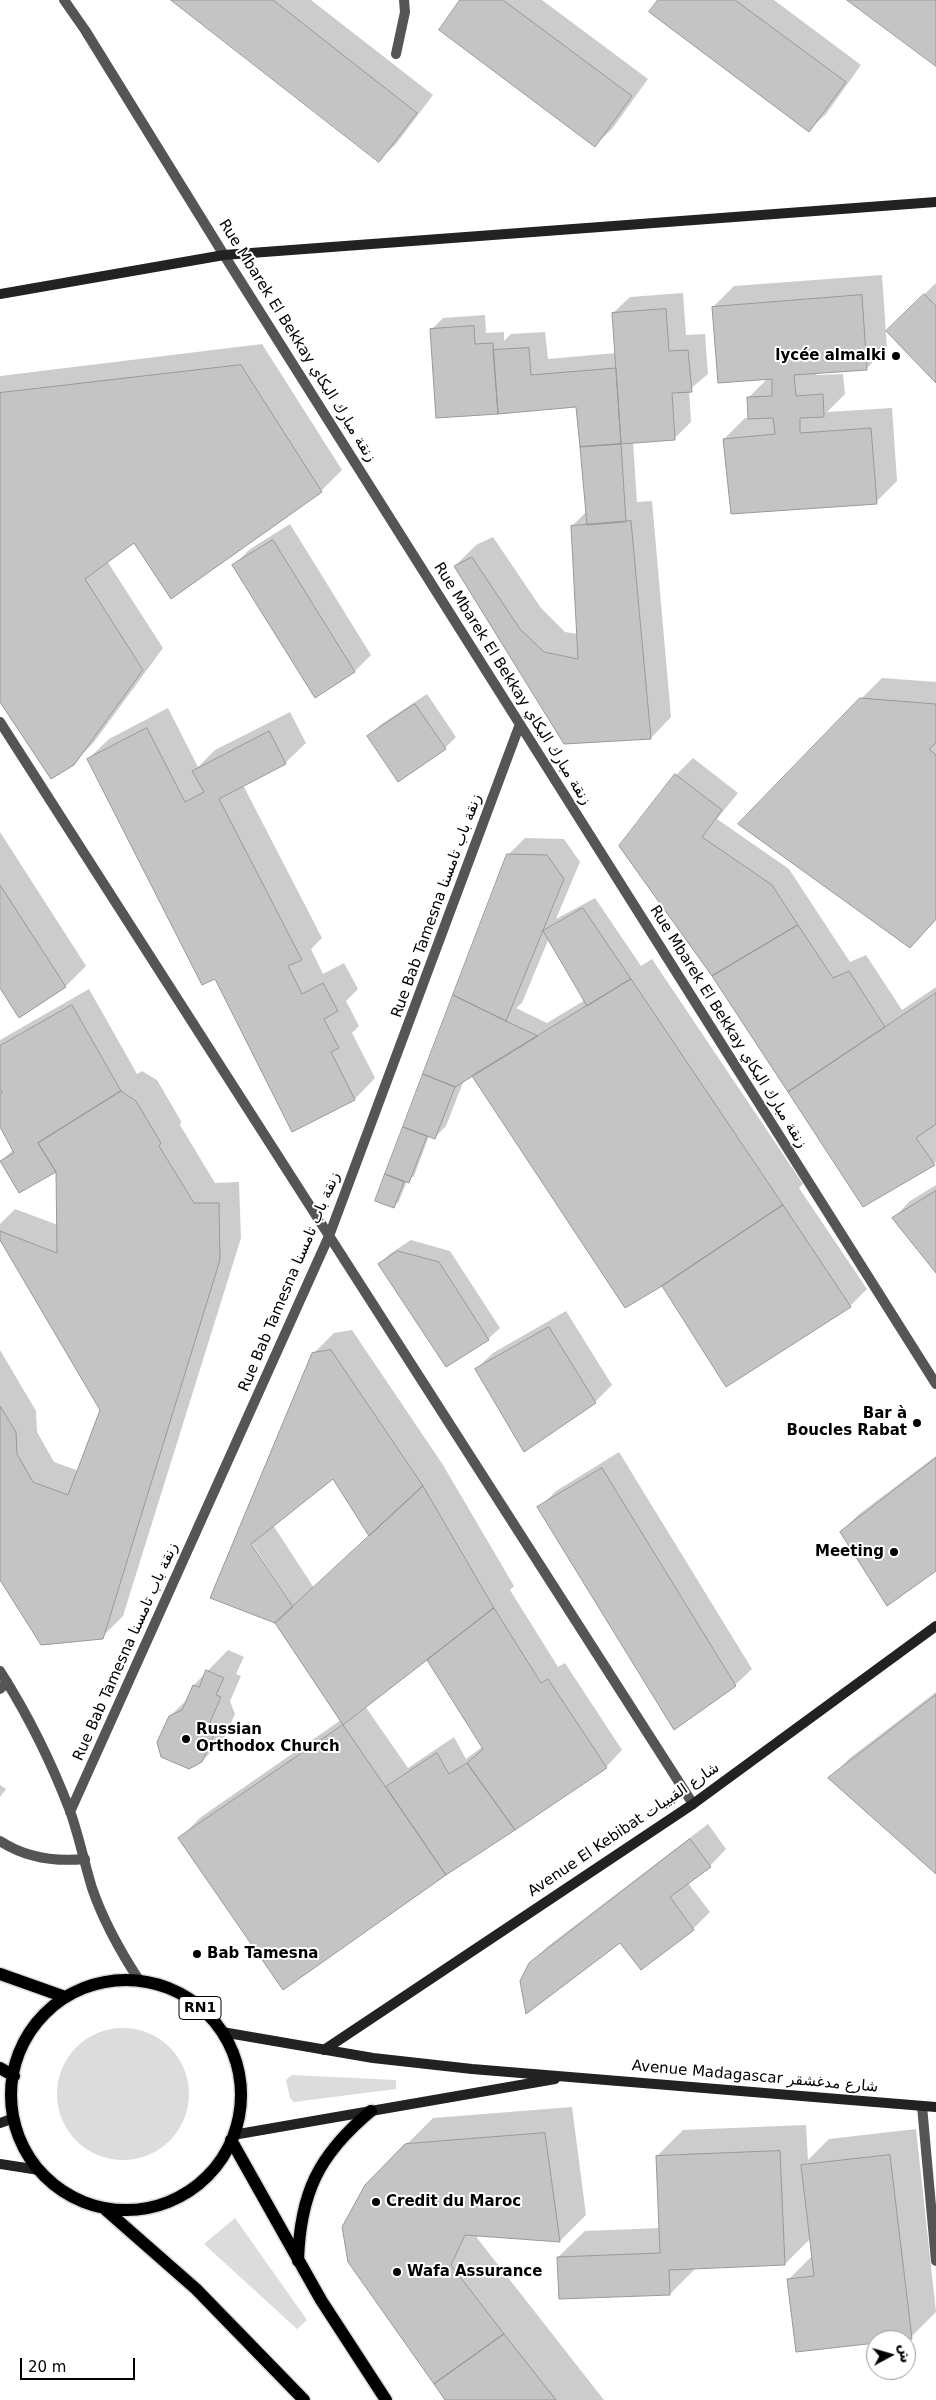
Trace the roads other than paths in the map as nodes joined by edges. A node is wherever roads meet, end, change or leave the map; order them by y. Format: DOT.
graph roads {
  1 [pos="64,0"];
  2 [pos="404,0"];
  3 [pos="396,54"];
  4 [pos="936,202"];
  5 [pos="224,255"];
  6 [pos="0,294"];
  7 [pos="0,722"];
  8 [pos="520,724"];
  9 [pos="329,1236"];
  10 [pos="936,1384"];
  11 [pos="936,1626"];
  12 [pos="0,1670"];
  13 [pos="4,1685"];
  14 [pos="693,1804"];
  15 [pos="70,1812"];
  16 [pos="0,1841"];
  17 [pos="85,1858"];
  18 [pos="0,1974"];
  19 [pos="138,1980"];
  20 [pos="65,1997"];
  21 [pos="222,2032"];
  22 [pos="324,2050"];
  23 [pos="0,2068"];
  24 [pos="14,2076"];
  25 [pos="571,2077"];
  26 [pos="922,2106"];
  27 [pos="936,2107"];
  28 [pos="370,2111"];
  29 [pos="14,2118"];
  30 [pos="0,2124"];
  31 [pos="232,2138"];
  32 [pos="0,2164"];
  33 [pos="39,2170"];
  34 [pos="106,2210"];
  35 [pos="936,2260"];
  36 [pos="298,2261"];
  37 [pos="304,2400"];
  38 [pos="386,2400"];
  1 -- 5 [label="street, Rue Mbarek El Bekkay زنقة مبارك البكاي"];
  2 -- 3 [label="street"];
  4 -- 5 [label="street"];
  5 -- 6 [label="street"];
  5 -- 8 [label="street, Rue Mbarek El Bekkay زنقة مبارك البكاي"];
  7 -- 9 [label="street"];
  8 -- 9 [label="street, Rue Bab Tamesna زنقة باب تامسنا"];
  8 -- 10 [label="street, Rue Mbarek El Bekkay زنقة مبارك البكاي"];
  9 -- 14 [label="street"];
  9 -- 15 [label="street, Rue Bab Tamesna زنقة باب تامسنا"];
  11 -- 14 [label="street, Avenue El Kebibat شارع القبيبات"];
  12 -- 13 [label="street"];
  13 -- 15 [label="street"];
  14 -- 22 [label="street, Avenue El Kebibat شارع القبيبات"];
  15 -- 17 [label="street"];
  16 -- 17 [label="street"];
  17 -- 19 [label="street"];
  18 -- 20 [label="main road"];
  19 -- 20 [label="main road, RN1"];
  19 -- 21 [label="main road, RN1"];
  20 -- 24 [label="main road, RN1"];
  21 -- 22 [label="street, Avenue Madagascar شارع مدغشقر"];
  21 -- 31 [label="main road, RN1"];
  22 -- 25 [label="street, Avenue Madagascar شارع مدغشقر"];
  23 -- 24 [label="main road"];
  24 -- 29 [label="main road, RN1"];
  25 -- 26 [label="street, Avenue Madagascar شارع مدغشقر"];
  25 -- 28 [label="street, Avenue Madagascar شارع مدغشقر"];
  26 -- 27 [label="street, Avenue Madagascar شارع مدغشقر"];
  26 -- 35 [label="street"];
  28 -- 31 [label="street, Avenue Madagascar شارع مدغشقر"];
  28 -- 36 [label="main road"];
  29 -- 30 [label="street"];
  29 -- 33 [label="main road, RN1"];
  31 -- 34 [label="main road, RN1"];
  31 -- 36 [label="main road"];
  32 -- 33 [label="street"];
  33 -- 34 [label="main road, RN1"];
  34 -- 37 [label="main road, RN1"];
  36 -- 38 [label="main road"];
}
